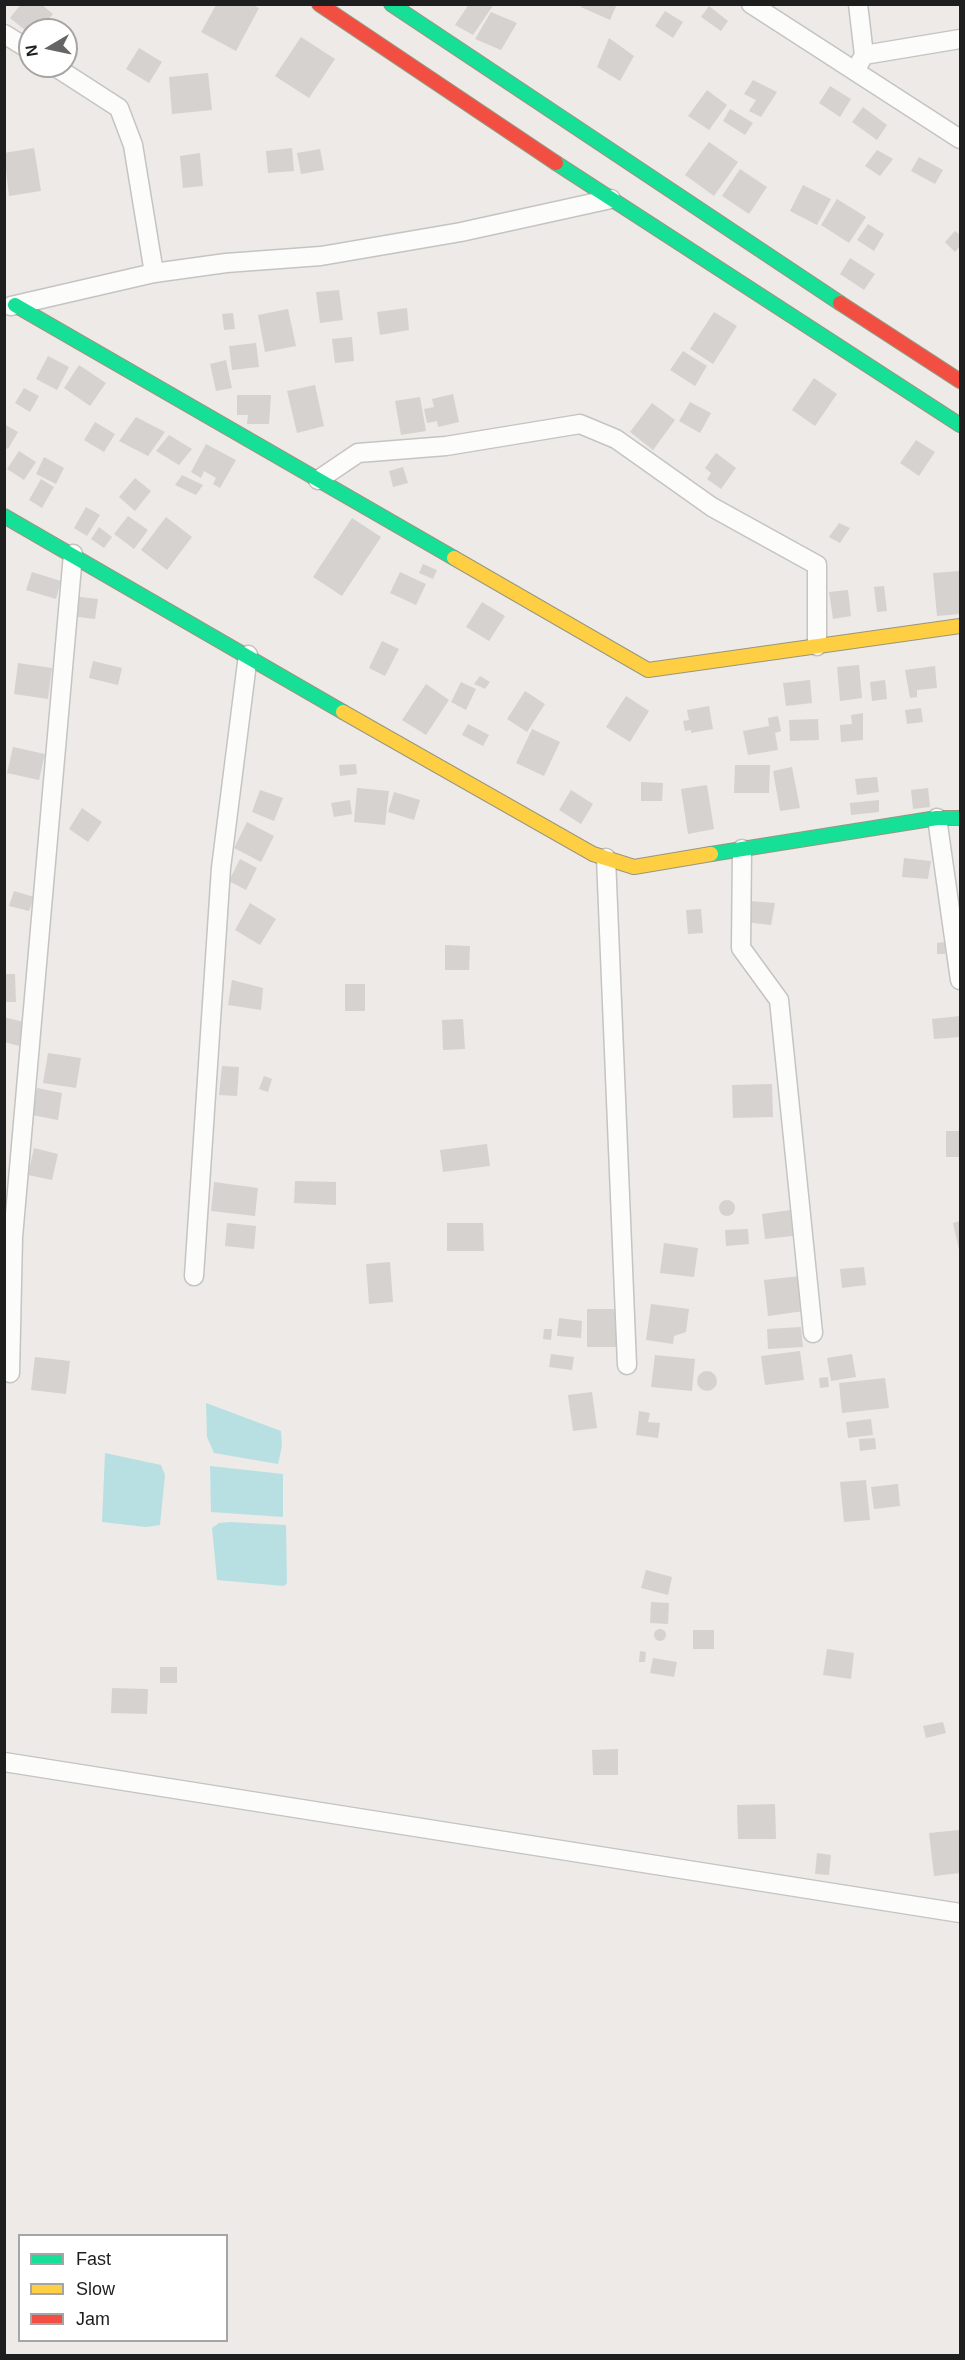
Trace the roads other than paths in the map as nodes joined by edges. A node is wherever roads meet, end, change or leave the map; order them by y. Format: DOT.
graph roads {
  1 [pos="319,4"];
  2 [pos="391,4"];
  3 [pos="751,4"];
  4 [pos="858,4"];
  5 [pos="4,34"];
  6 [pos="960,39"];
  7 [pos="18,43"];
  8 [pos="860,63"];
  9 [pos="73,78"];
  10 [pos="960,139"];
  11 [pos="611,199"];
  12 [pos="154,273"];
  13 [pos="10,306"];
  14 [pos="960,381"];
  15 [pos="960,425"];
  16 [pos="318,480"];
  17 [pos="4,516"];
  18 [pos="73,554"];
  19 [pos="960,626"];
  20 [pos="817,646"];
  21 [pos="248,655"];
  22 [pos="938,818"];
  23 [pos="960,818"];
  24 [pos="742,849"];
  25 [pos="606,858"];
  26 [pos="960,980"];
  27 [pos="194,1276"];
  28 [pos="813,1334"];
  29 [pos="627,1365"];
  30 [pos="10,1373"];
  31 [pos="4,1762"];
  32 [pos="960,1913"];
  1 -- 11 [label="street"];
  2 -- 14 [label="street"];
  3 -- 8 [label="street"];
  4 -- 8 [label="street"];
  5 -- 7 [label="street"];
  6 -- 8 [label="street"];
  8 -- 10 [label="street"];
  9 -- 12 [label="street"];
  11 -- 12 [label="street"];
  11 -- 15 [label="street"];
  12 -- 13 [label="street"];
  13 -- 16 [label="street"];
  16 -- 20 [label="street"];
  16 -- 20 [label="street"];
  17 -- 18 [label="street"];
  18 -- 21 [label="street"];
  18 -- 30 [label="street"];
  19 -- 20 [label="street"];
  21 -- 25 [label="street"];
  21 -- 27 [label="street"];
  22 -- 23 [label="street"];
  22 -- 24 [label="street"];
  22 -- 26 [label="street"];
  24 -- 25 [label="street"];
  24 -- 28 [label="street"];
  25 -- 29 [label="street"];
  31 -- 32 [label="street"];
}
